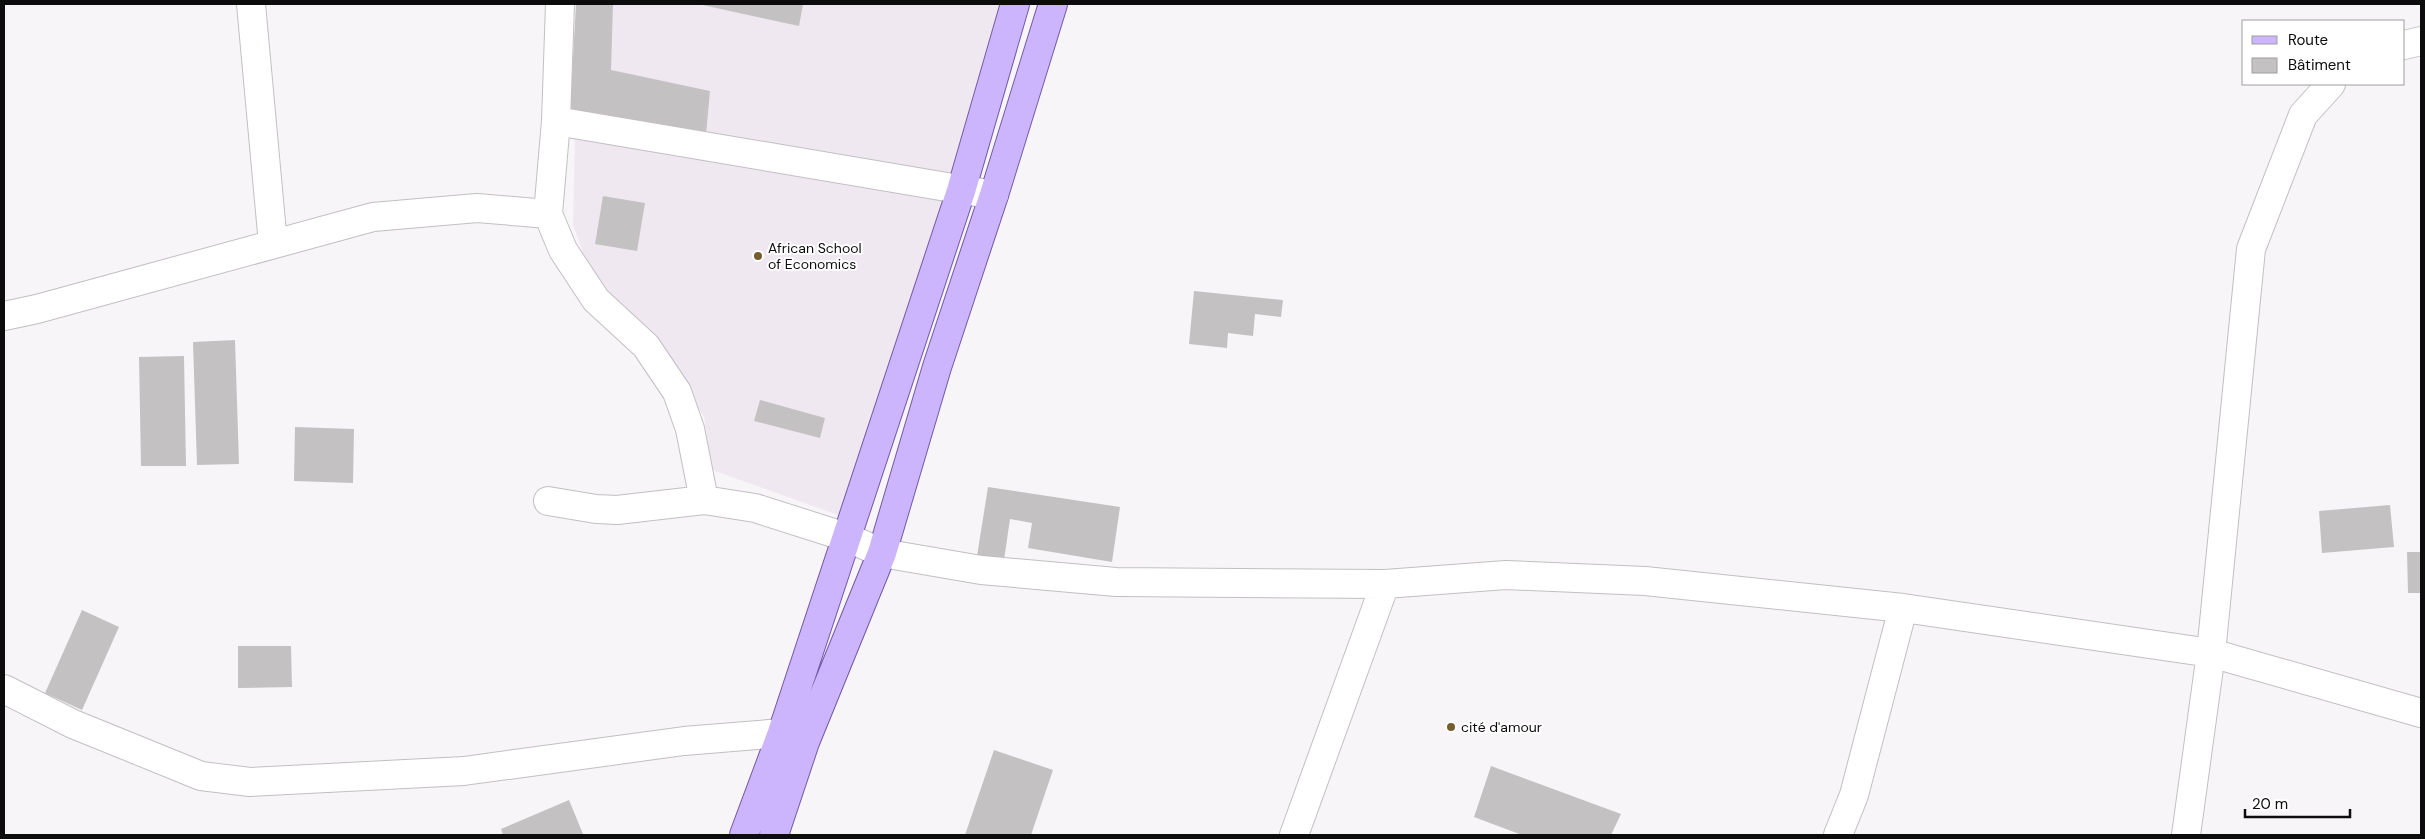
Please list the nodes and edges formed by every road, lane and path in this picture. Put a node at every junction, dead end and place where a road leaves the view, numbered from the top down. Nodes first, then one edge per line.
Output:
1 (251, 4) edge
2 (560, 4) edge
3 (1015, 4) edge
4 (1053, 4) edge
5 (2421, 41) edge
6 (2405, 45) edge
7 (2329, 85) edge
8 (556, 121) junction
9 (961, 191) junction
10 (994, 195) junction
11 (548, 214) junction
12 (274, 244) junction
13 (4, 316) edge
14 (704, 500) junction
15 (548, 501) dead end
16 (846, 537) junction
17 (882, 553) junction
18 (1386, 584) junction
19 (1903, 608) junction
20 (2212, 653) junction
21 (4, 689) edge
22 (2421, 713) edge
23 (782, 733) junction
24 (744, 835) edge
25 (774, 835) edge
26 (1294, 835) edge
27 (1838, 835) edge
28 (2186, 835) edge

1 - 12 street
2 - 8 street
3 - 9 main road
4 - 10 main road
5 - 6 street
7 - 20 street
8 - 9 street
8 - 11 street
9 - 10 street
9 - 16 main road
10 - 17 main road
11 - 12 street
11 - 14 street
12 - 13 street
14 - 15 street
14 - 16 street
16 - 17 street
16 - 23 main road
17 - 18 street
17 - 25 main road
18 - 19 street
18 - 26 street
19 - 20 street
19 - 27 street
20 - 22 street
20 - 28 street
21 - 23 street
23 - 24 main road

